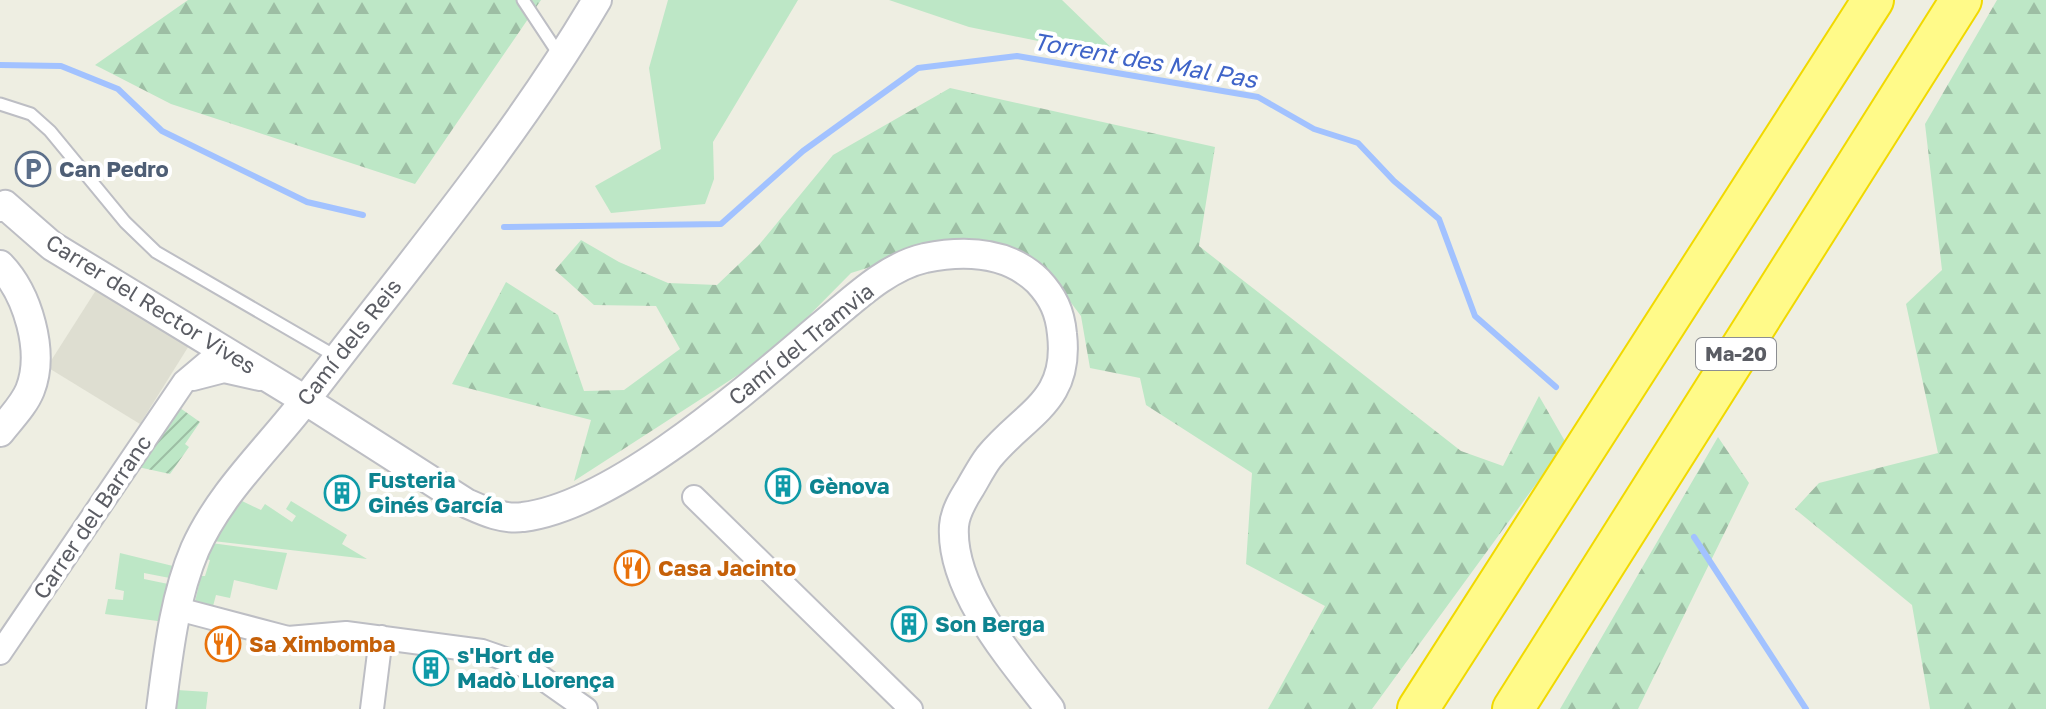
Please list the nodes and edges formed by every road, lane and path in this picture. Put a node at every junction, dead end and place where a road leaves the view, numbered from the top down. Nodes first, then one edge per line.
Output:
1 (523, 0) edge
2 (597, 0) edge
3 (1873, 0) edge
4 (1961, 0) edge
5 (561, 58) junction
6 (0, 104) edge
7 (0, 207) edge
8 (0, 265) edge
9 (222, 350) junction
10 (337, 357) junction
11 (184, 382) junction
12 (279, 385) junction
13 (305, 400) junction
14 (0, 432) edge
15 (694, 497) dead end
16 (178, 609) junction
17 (381, 637) junction
18 (0, 653) edge
19 (161, 709) edge
20 (372, 709) edge
21 (586, 709) edge
22 (911, 709) edge
23 (1050, 709) edge
24 (1418, 709) edge
25 (1513, 709) edge

1 - 5 lane
2 - 5 street, Camí dels Reis
3 - 24 highway
4 - 25 highway, Ma-20
5 - 10 street, Camí dels Reis
6 - 10 lane
7 - 9 street, Carrer del Rector Vives
8 - 14 street
9 - 11 street, Carrer del Barranc
9 - 12 street, Carrer del Rector Vives
10 - 13 street, Camí dels Reis
11 - 12 street
11 - 18 street, Carrer del Barranc
12 - 13 street, Carrer del Rector Vives
13 - 16 street, Camí dels Reis
13 - 23 street, Camí del Tramvia
15 - 22 street
16 - 17 street
16 - 19 street, Camí dels Reis
17 - 20 street
17 - 21 street

